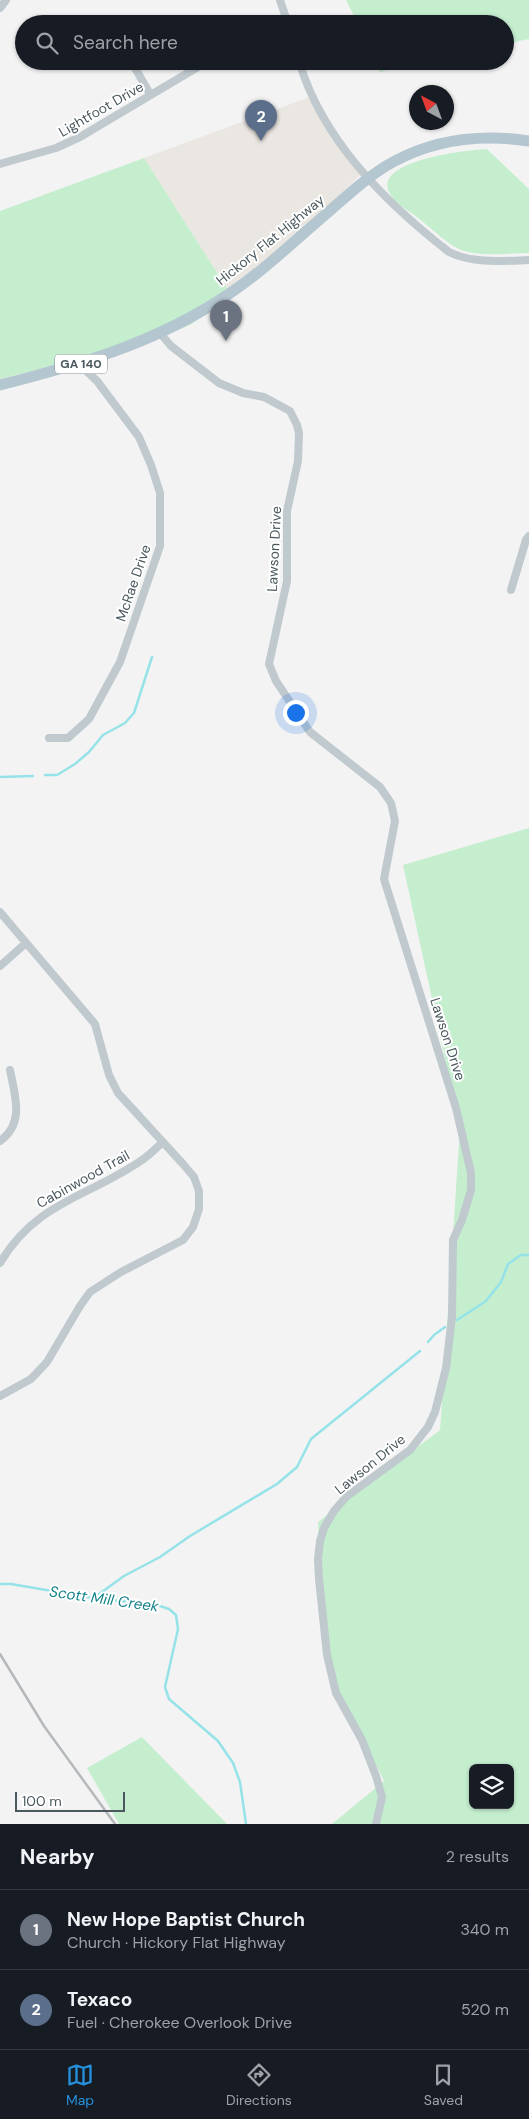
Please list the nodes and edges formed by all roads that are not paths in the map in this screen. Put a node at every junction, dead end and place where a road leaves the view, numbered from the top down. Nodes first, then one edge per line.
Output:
1 (6, 0) edge
2 (280, 0) edge
3 (0, 8) edge
4 (285, 15) edge
5 (135, 70) edge
6 (192, 70) edge
7 (302, 70) edge
8 (150, 94) junction
9 (529, 140) edge
10 (0, 164) edge
11 (368, 179) junction
12 (529, 260) edge
13 (160, 334) junction
14 (79, 364) junction
15 (0, 385) edge
16 (529, 536) edge
17 (512, 590) dead end
18 (49, 738) dead end
19 (0, 912) edge
20 (26, 943) junction
21 (0, 966) edge
22 (10, 1070) dead end
23 (0, 1141) edge
24 (163, 1142) junction
25 (0, 1263) edge
26 (0, 1396) edge
27 (376, 1824) edge

1 - 3 street
2 - 4 street
5 - 8 street
6 - 8 street, Lightfoot Drive
7 - 11 street
8 - 10 street, Lightfoot Drive
9 - 11 main road, Hickory Flat Highway / GA 140
11 - 12 street
11 - 13 main road, Hickory Flat Highway / GA 140
13 - 14 main road, Hickory Flat Highway / GA 140
13 - 27 street, Lawson Drive
14 - 15 main road, Hickory Flat Highway / GA 140
14 - 18 street, McRae Drive
16 - 17 street
19 - 20 street
20 - 21 street
20 - 24 street
22 - 23 street
24 - 25 street, Cabinwood Trail
24 - 26 street

